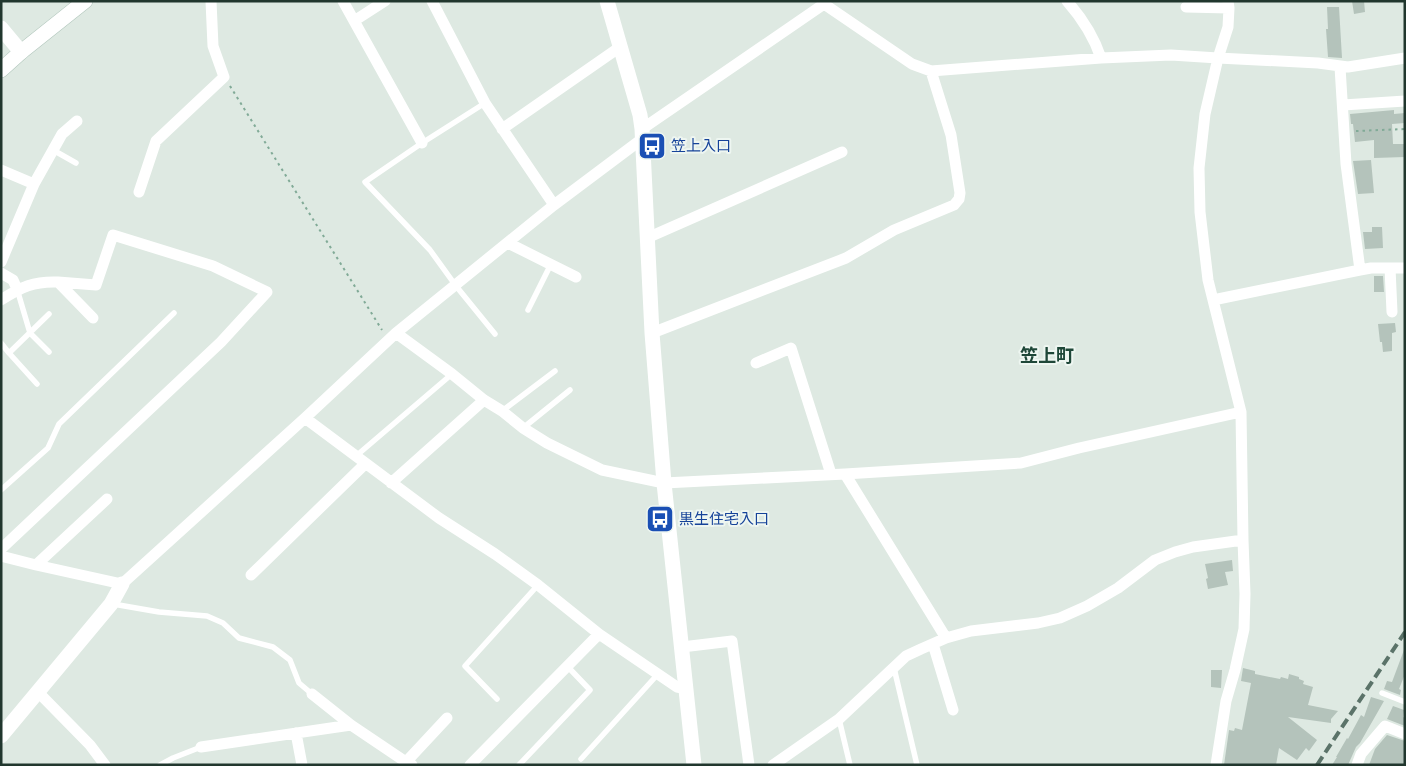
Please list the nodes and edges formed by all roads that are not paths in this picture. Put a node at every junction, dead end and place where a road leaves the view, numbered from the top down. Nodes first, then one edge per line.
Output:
1 (85, 1) edge
2 (211, 1) edge
3 (343, 1) edge
4 (385, 1) edge
5 (432, 1) edge
6 (607, 1) edge
7 (1067, 1) edge
8 (824, 2) edge
9 (1229, 5) edge
10 (1186, 7) dead end
11 (354, 21) junction
12 (1, 28) edge
13 (620, 47) junction
14 (21, 52) junction
15 (1101, 58) junction
16 (1218, 58) junction
17 (1405, 58) edge
18 (1340, 67) junction
19 (1, 70) edge
20 (931, 71) junction
21 (1405, 102) edge
22 (485, 103) junction
23 (1343, 105) junction
24 (78, 121) dead end
25 (502, 129) junction
26 (642, 134) junction
27 (422, 142) junction
28 (53, 150) junction
29 (842, 152) dead end
30 (76, 163) dead end
31 (1, 170) edge
32 (34, 184) junction
33 (139, 192) dead end
34 (554, 205) junction
35 (647, 238) junction
36 (508, 243) junction
37 (1, 262) edge
38 (550, 264) junction
39 (1390, 268) junction
40 (1405, 268) edge
41 (1360, 270) junction
42 (1, 273) edge
43 (576, 276) dead end
44 (58, 282) junction
45 (456, 286) junction
46 (17, 289) junction
47 (1, 300) edge
48 (1212, 300) junction
49 (528, 310) dead end
50 (1392, 312) dead end
51 (174, 313) dead end
52 (49, 314) dead end
53 (93, 318) dead end
54 (30, 333) junction
55 (652, 333) junction
56 (495, 334) dead end
57 (392, 337) junction
58 (1, 343) edge
59 (49, 352) dead end
60 (9, 353) junction
61 (756, 363) dead end
62 (556, 370) dead end
63 (452, 374) junction
64 (36, 384) dead end
65 (570, 390) dead end
66 (484, 400) junction
67 (502, 411) junction
68 (1241, 412) junction
69 (305, 418) junction
70 (524, 428) junction
71 (356, 456) junction
72 (365, 464) junction
73 (831, 474) junction
74 (845, 474) junction
75 (391, 483) junction
76 (664, 483) junction
77 (1, 490) edge
78 (107, 499) dead end
79 (1243, 540) junction
80 (1, 549) edge
81 (1, 556) edge
82 (36, 565) junction
83 (251, 575) dead end
84 (122, 584) junction
85 (538, 585) junction
86 (111, 604) junction
87 (599, 634) junction
88 (946, 638) junction
89 (933, 644) junction
90 (682, 647) junction
91 (568, 667) junction
92 (894, 668) junction
93 (658, 674) junction
94 (687, 689) junction
95 (38, 692) junction
96 (1382, 693) dead end
97 (312, 694) joint
98 (497, 699) dead end
99 (1405, 702) edge
100 (953, 710) dead end
101 (447, 718) dead end
102 (839, 719) junction
103 (351, 725) junction
104 (296, 733) junction
105 (1405, 734) edge
106 (1, 736) edge
107 (200, 748) joint
108 (581, 759) dead end
109 (788, 760) edge
110 (409, 763) edge
111 (105, 765) edge
112 (160, 765) edge
113 (302, 765) edge
114 (470, 765) edge
115 (519, 765) edge
116 (694, 765) edge
117 (749, 765) edge
118 (773, 765) edge
119 (850, 765) edge
120 (917, 765) edge
121 (1216, 765) edge
122 (1358, 765) edge

1 - 14 street
2 - 33 street
3 - 11 street
4 - 11 street
5 - 22 street
6 - 13 street
7 - 15 street
8 - 20 street
8 - 26 street
9 - 10 street
9 - 16 street
11 - 27 street
12 - 14 street
13 - 25 street
13 - 26 street
14 - 19 street
15 - 16 street
15 - 20 street
16 - 18 street
16 - 48 street
17 - 18 street
18 - 23 street
20 - 55 street
21 - 23 street
22 - 25 street
22 - 27 lane
23 - 41 street
24 - 28 street
25 - 34 street
26 - 34 street
26 - 35 street
27 - 45 lane
28 - 30 lane
28 - 32 street
29 - 35 street
31 - 32 street
32 - 37 street
34 - 36 street
35 - 55 street
36 - 38 street
36 - 45 street
38 - 43 street
38 - 49 lane
39 - 40 street
39 - 41 street
39 - 50 street
41 - 48 street
42 - 46 street
44 - 46 street
44 - 53 street
44 - 80 street
45 - 56 lane
45 - 57 street
46 - 47 street
46 - 54 lane
48 - 68 street
51 - 77 lane
52 - 54 lane
54 - 59 lane
54 - 60 lane
55 - 76 street
57 - 63 street
57 - 69 street
58 - 60 lane
60 - 64 lane
61 - 73 street
62 - 67 lane
63 - 66 street
63 - 71 lane
65 - 70 lane
66 - 67 street
66 - 75 street
67 - 70 street
68 - 74 street
68 - 79 street
69 - 71 street
69 - 84 street
70 - 76 street
71 - 72 street
72 - 75 street
72 - 83 street
73 - 74 street
73 - 76 street
74 - 88 street
75 - 85 street
76 - 90 street
78 - 82 street
79 - 88 street
79 - 121 street
81 - 82 street
82 - 84 street
84 - 86 street
85 - 87 street
85 - 98 lane
86 - 95 street
86 - 97 lane
87 - 91 street
87 - 93 street
88 - 89 street
89 - 92 street
89 - 100 street
90 - 94 street
90 - 117 street
91 - 114 street
91 - 115 lane
92 - 102 street
92 - 120 lane
93 - 94 street
93 - 108 lane
94 - 116 street
95 - 106 street
95 - 111 street
96 - 99 lane
97 - 103 street
101 - 110 street
102 - 109 street
102 - 119 lane
103 - 104 street
103 - 110 street
104 - 107 street
104 - 113 street
105 - 122 street
107 - 112 lane
109 - 118 street

